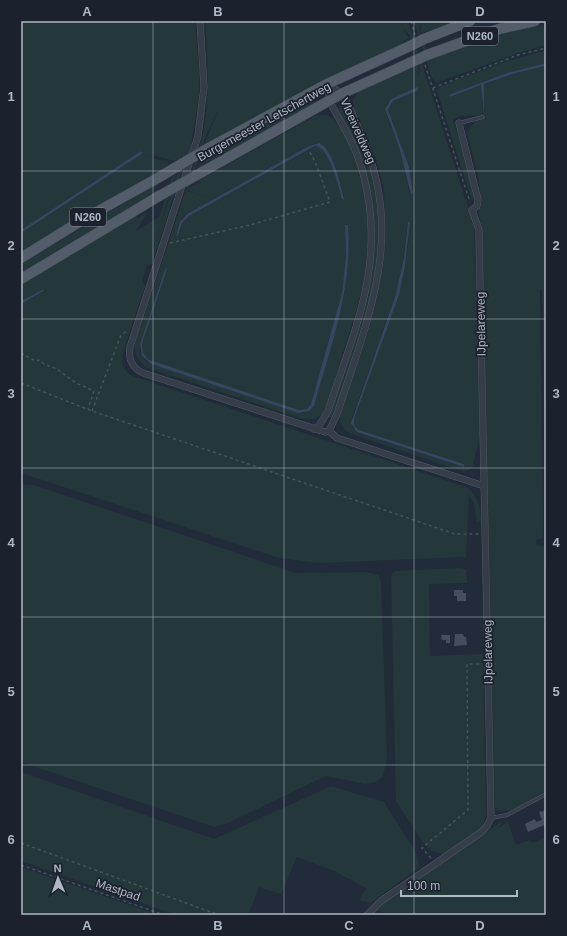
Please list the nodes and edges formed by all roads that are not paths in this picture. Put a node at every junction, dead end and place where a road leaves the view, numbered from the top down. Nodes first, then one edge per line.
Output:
1 (200, 21) edge
2 (470, 21) edge
3 (535, 21) edge
4 (327, 84) junction
5 (341, 94) junction
6 (329, 101) junction
7 (483, 117) dead end
8 (459, 123) joint
9 (21, 258) edge
10 (21, 279) edge
11 (314, 428) junction
12 (329, 431) junction
13 (484, 486) junction
14 (546, 794) edge
15 (491, 818) junction
16 (367, 915) edge

1 - 11 street
2 - 4 main road, Burgemeester Letschertweg / N260, bridge
3 - 5 main road, Burgemeester Letschertweg / N260, bridge
4 - 5 street, Vloeiveldweg
4 - 6 street, Vloeiveldweg
4 - 9 main road, Burgemeester Letschertweg / N260, bridge
5 - 6 main road, Burgemeester Letschertweg / N260
5 - 12 street, Vloeiveldweg
6 - 10 main road, Burgemeester Letschertweg / N260, bridge
6 - 11 street, Vloeiveldweg
7 - 8 lane
8 - 13 street, IJpelareweg
11 - 12 street
12 - 13 street
13 - 15 street, IJpelareweg
14 - 15 lane
15 - 16 street

